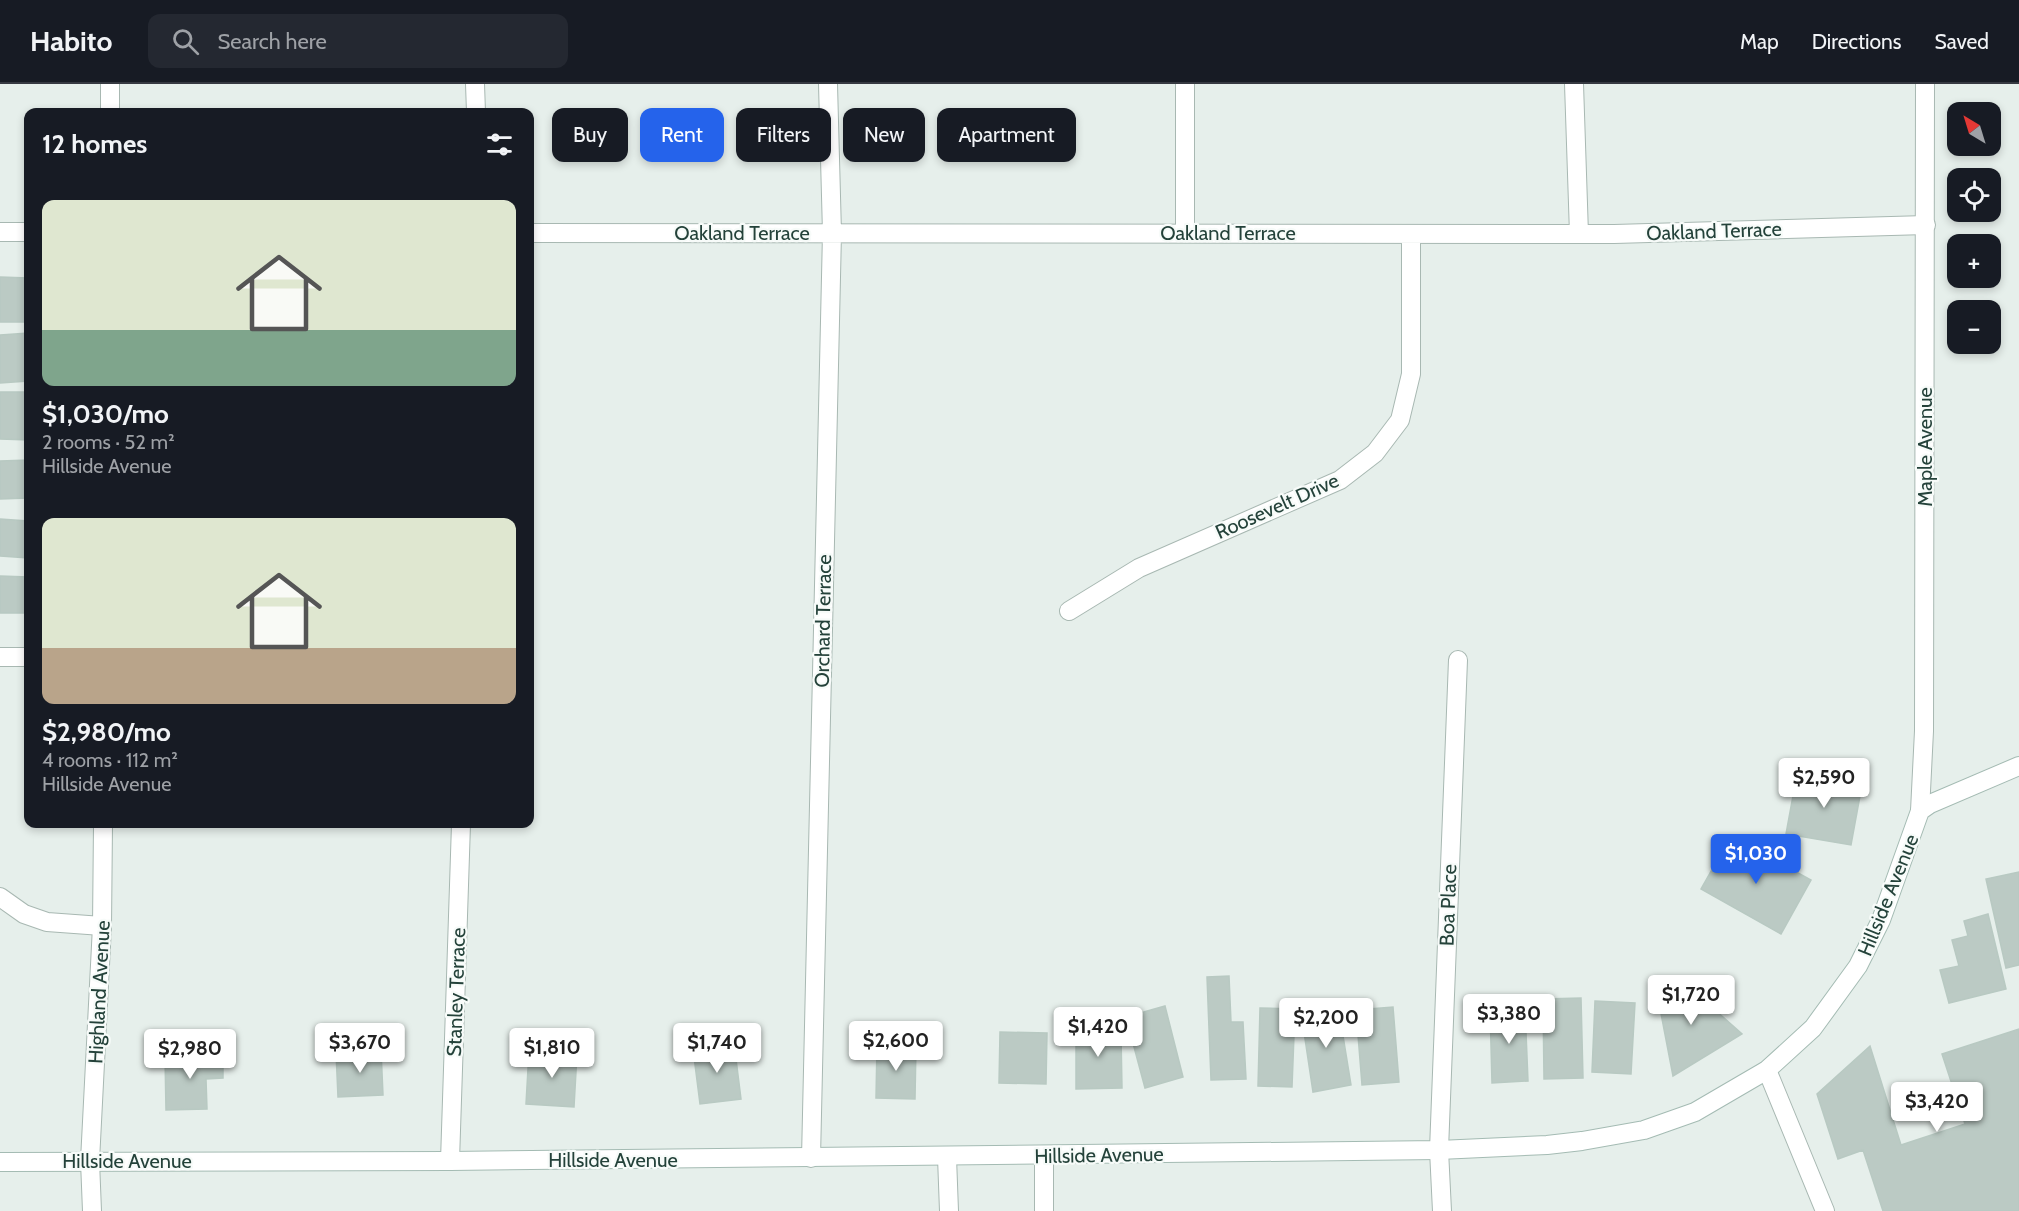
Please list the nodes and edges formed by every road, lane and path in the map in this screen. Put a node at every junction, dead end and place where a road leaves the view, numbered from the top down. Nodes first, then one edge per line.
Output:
1 (110, 84) edge
2 (476, 84) edge
3 (828, 84) edge
4 (1185, 84) edge
5 (1574, 84) edge
6 (1925, 84) edge
7 (110, 108) edge
8 (476, 108) edge
9 (1926, 225) junction
10 (0, 232) edge
11 (24, 232) edge
12 (534, 233) edge
13 (832, 233) junction
14 (1185, 233) junction
15 (1412, 234) junction
16 (1579, 234) junction
17 (1069, 611) dead end
18 (0, 657) edge
19 (24, 657) edge
20 (1458, 660) dead end
21 (2019, 766) edge
22 (1920, 811) junction
23 (104, 828) edge
24 (460, 828) edge
25 (0, 897) edge
26 (102, 926) junction
27 (1767, 1070) junction
28 (1439, 1150) junction
29 (1044, 1156) junction
30 (947, 1157) junction
31 (811, 1158) junction
32 (90, 1161) junction
33 (450, 1161) junction
34 (0, 1162) edge
35 (92, 1211) edge
36 (949, 1211) edge
37 (1044, 1211) edge
38 (1442, 1211) edge
39 (1825, 1211) edge

1 - 7 street
2 - 8 street
3 - 13 street, Orchard Terrace
4 - 14 street
5 - 16 street
6 - 9 street, Maple Avenue
9 - 16 street, Oakland Terrace
9 - 22 street, Maple Avenue
10 - 11 street
12 - 13 street, Oakland Terrace
13 - 14 street, Oakland Terrace
13 - 31 street, Orchard Terrace
14 - 15 street, Oakland Terrace
15 - 16 street, Oakland Terrace
15 - 17 street, Roosevelt Drive
18 - 19 street
20 - 28 street, Boa Place
21 - 22 street, Hillside Avenue
22 - 27 street, Hillside Avenue
23 - 26 street, Highland Avenue
24 - 33 street, Stanley Terrace
25 - 26 street
26 - 32 street, Highland Avenue
27 - 28 street, Hillside Avenue
27 - 39 street
28 - 29 street, Hillside Avenue
28 - 38 street, Boa Place
29 - 30 street, Hillside Avenue
29 - 37 street
30 - 31 street, Hillside Avenue
30 - 36 street
31 - 33 street, Hillside Avenue
32 - 33 street, Hillside Avenue
32 - 34 street, Hillside Avenue
32 - 35 street, Highland Avenue

